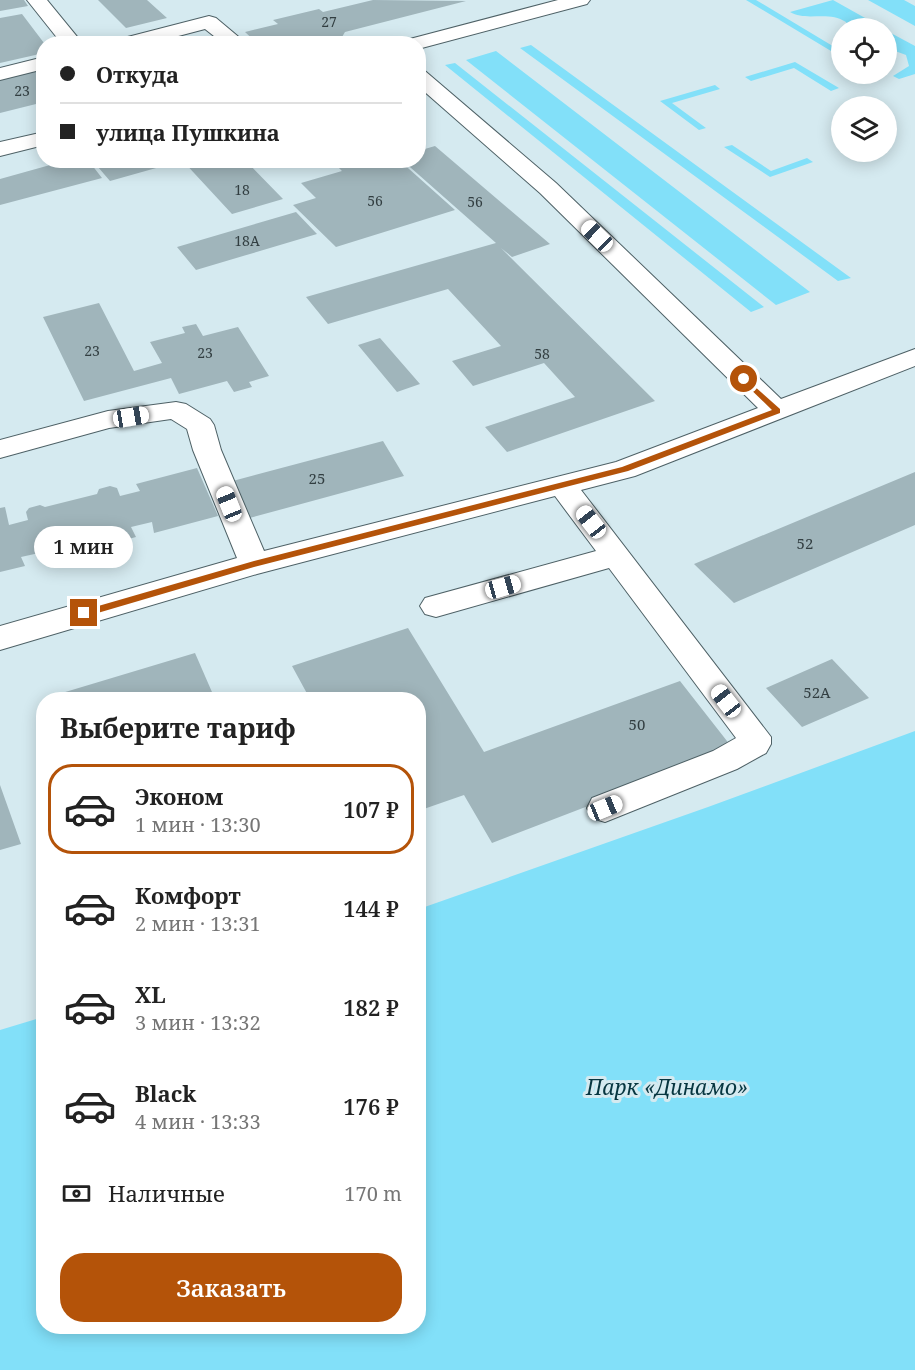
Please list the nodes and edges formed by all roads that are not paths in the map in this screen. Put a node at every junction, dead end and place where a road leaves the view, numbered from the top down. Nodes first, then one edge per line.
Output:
1 (37, 0) edge
2 (580, 0) edge
3 (553, 3) edge
4 (66, 36) edge
5 (154, 36) edge
6 (227, 36) edge
7 (426, 40) edge
8 (36, 65) edge
9 (0, 74) edge
10 (426, 82) edge
11 (36, 140) edge
12 (0, 149) edge
13 (915, 357) edge
14 (777, 411) junction
15 (0, 449) edge
16 (562, 486) junction
17 (614, 556) junction
18 (254, 564) junction
19 (436, 606) dead end
20 (0, 638) edge
21 (605, 808) dead end

1 - 4 street
2 - 3 street
3 - 7 street
5 - 6 street
8 - 9 street
10 - 14 street
11 - 12 street
13 - 14 street
14 - 16 street
15 - 18 street
16 - 17 street
16 - 18 street
17 - 19 street
17 - 21 street
18 - 20 street

